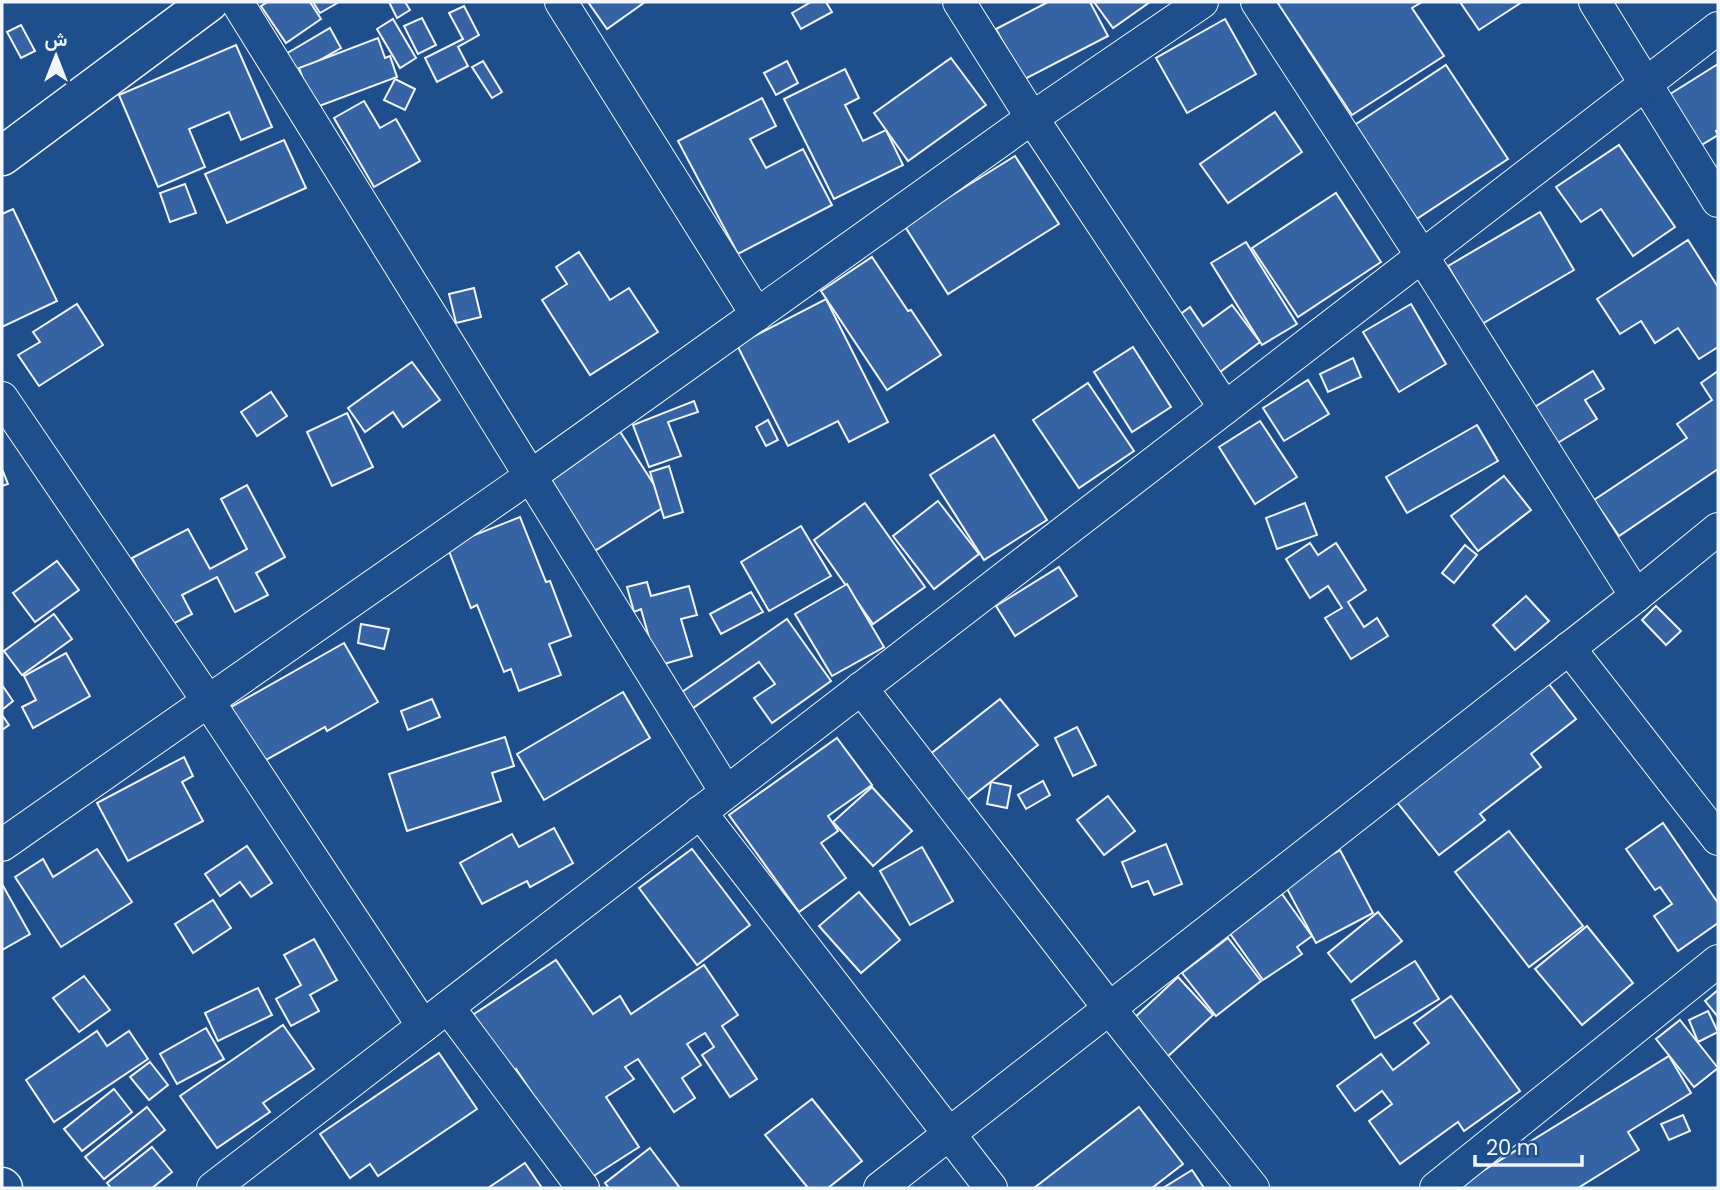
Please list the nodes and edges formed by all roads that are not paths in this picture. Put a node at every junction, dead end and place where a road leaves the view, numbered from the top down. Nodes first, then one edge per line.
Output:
1 (209, 2) edge
2 (237, 2) edge
3 (561, 2) edge
4 (958, 2) edge
5 (1202, 2) edge
6 (1257, 2) edge
7 (1595, 2) edge
8 (1718, 28) edge
9 (1646, 84) junction
10 (1032, 118) junction
11 (2, 156) edge
12 (1718, 201) edge
13 (1422, 256) junction
14 (757, 315) junction
15 (2, 398) edge
16 (1225, 408) junction
17 (532, 475) junction
18 (1718, 529) edge
19 (1636, 596) junction
20 (1569, 648) junction
21 (861, 688) junction
22 (208, 701) junction
23 (726, 792) junction
24 (700, 812) junction
25 (1718, 839) edge
26 (2, 845) edge
27 (1718, 961) edge
28 (448, 1007) junction
29 (1109, 1008) junction
30 (423, 1026) junction
31 (948, 1134) junction
32 (212, 1188) edge
33 (583, 1188) edge
34 (880, 1188) edge
35 (991, 1188) edge
36 (1253, 1188) edge
37 (1436, 1188) edge

1 - 11 street
2 - 17 street
3 - 14 street
4 - 10 street
5 - 10 street
6 - 13 street
7 - 9 street
8 - 9 street
9 - 12 street
9 - 13 street
10 - 14 street
10 - 16 street
13 - 16 street
13 - 19 street
14 - 17 street
15 - 22 street
16 - 21 street
17 - 22 street
17 - 23 street
18 - 19 street
19 - 20 street
20 - 25 street
20 - 29 street
21 - 23 street
21 - 29 street
22 - 26 street
22 - 30 street
23 - 24 street
24 - 28 street
24 - 31 street
27 - 37 street
28 - 30 street
28 - 33 street
29 - 31 street
29 - 36 street
30 - 32 street
31 - 34 street
31 - 35 street

